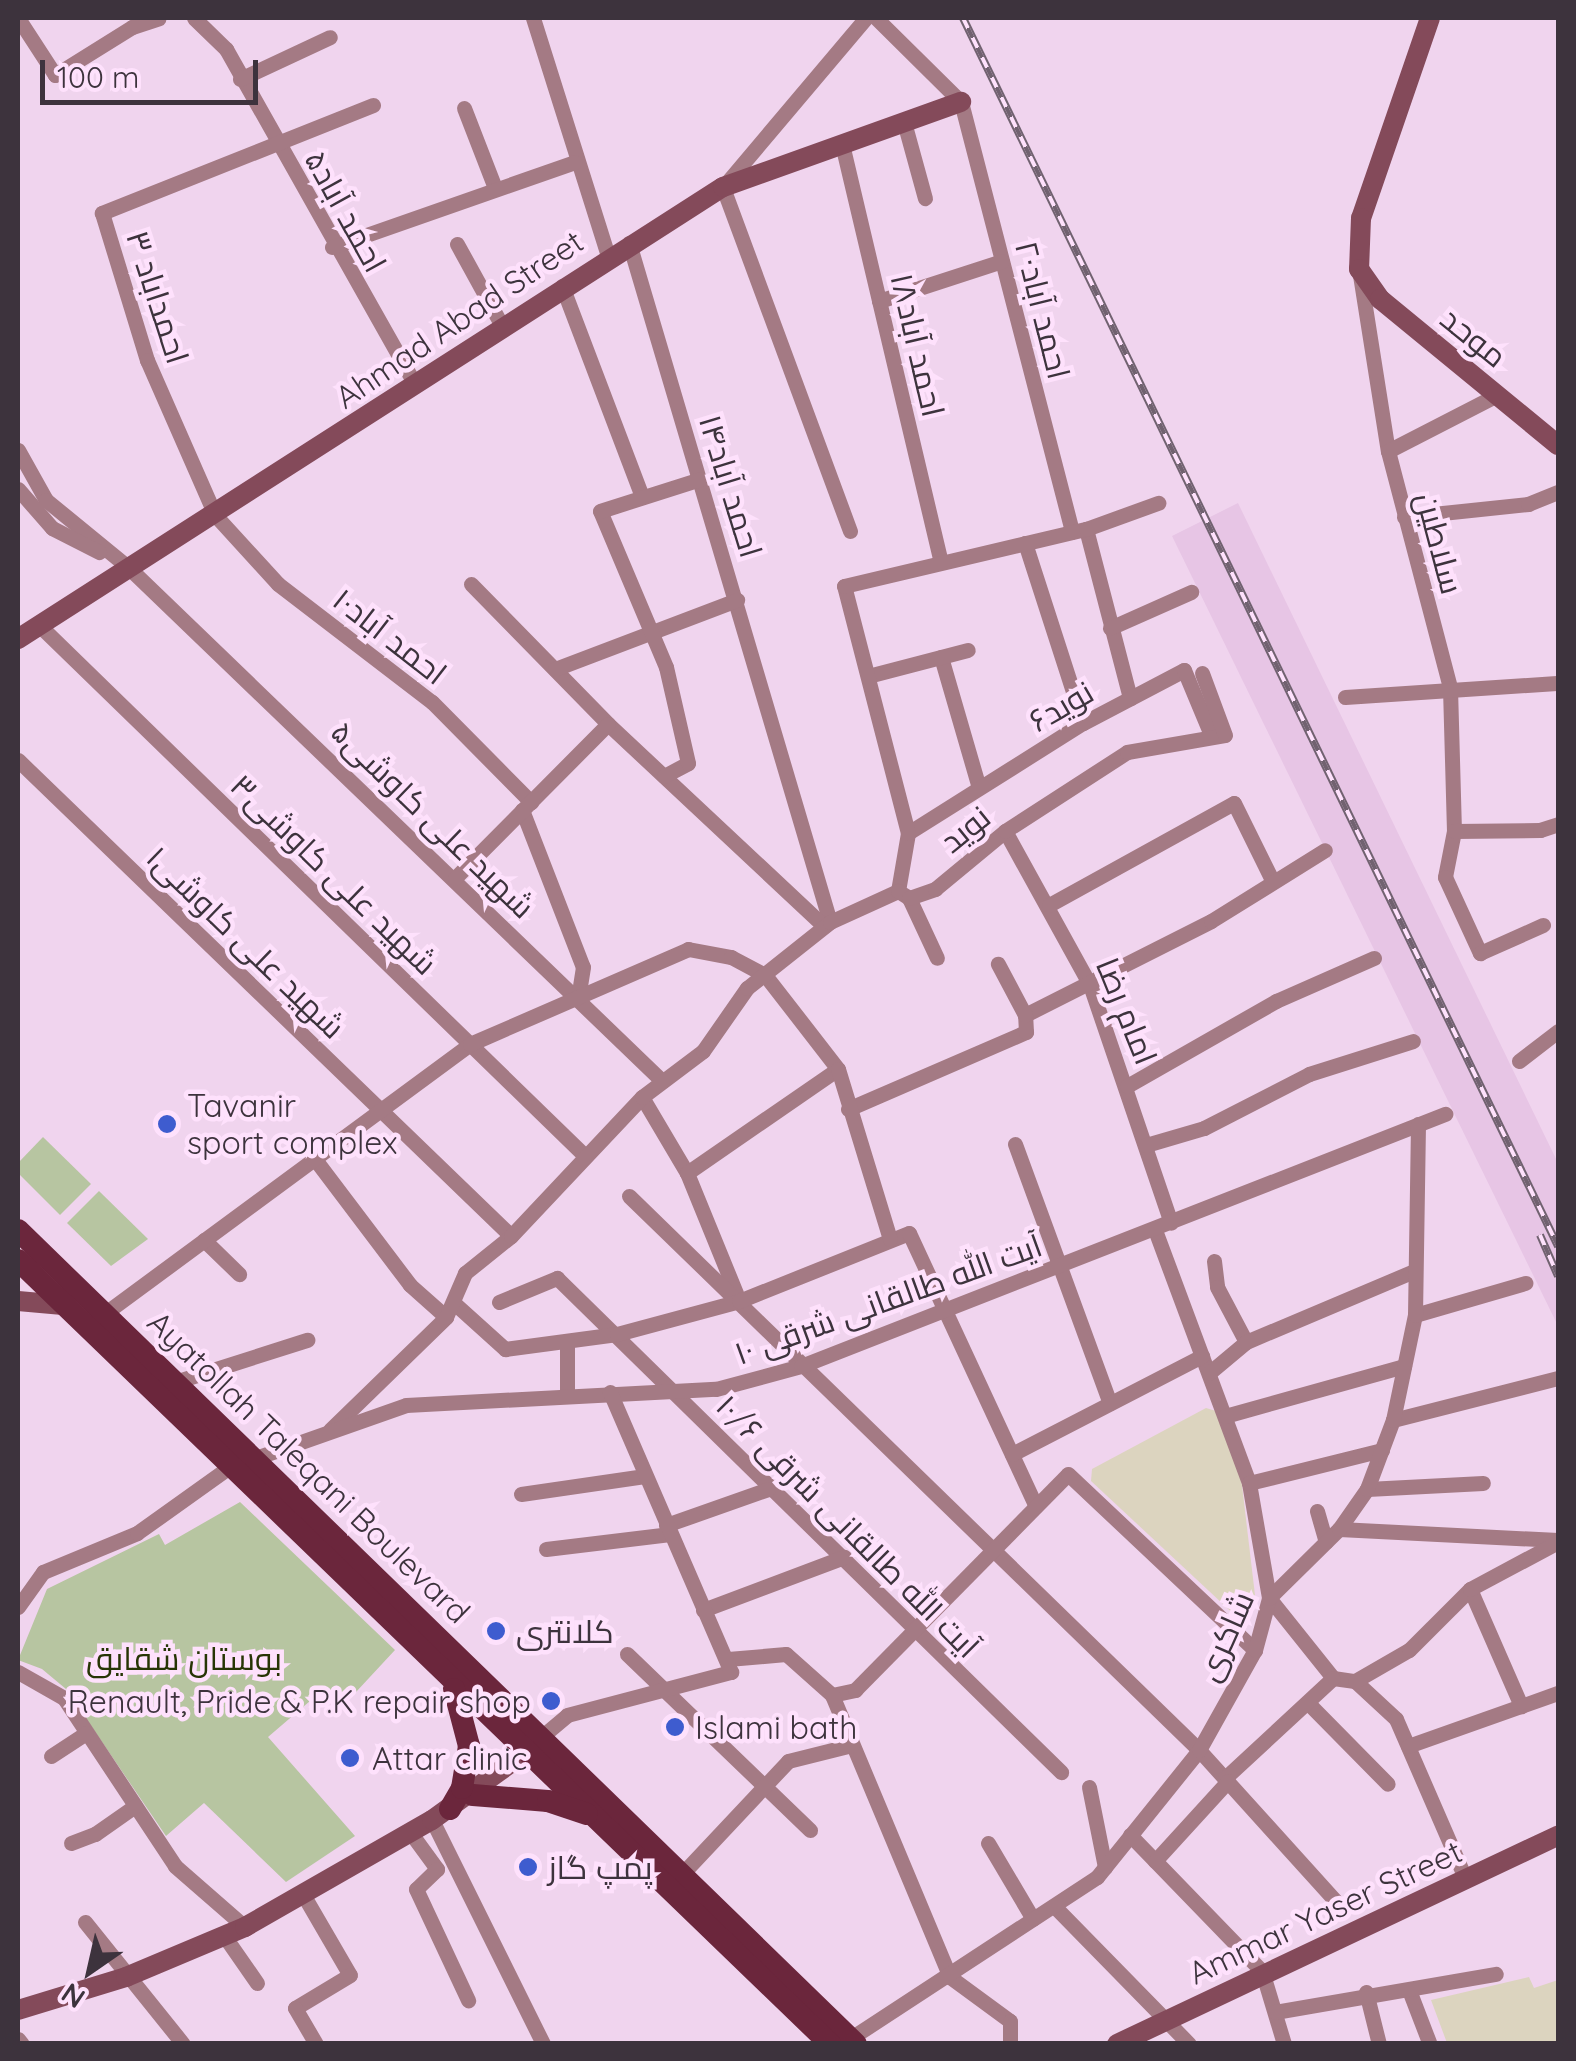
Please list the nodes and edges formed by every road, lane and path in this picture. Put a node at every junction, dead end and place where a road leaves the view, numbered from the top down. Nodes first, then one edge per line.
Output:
1 (18, 18) edge
2 (159, 18) edge
3 (194, 18) edge
4 (533, 18) edge
5 (866, 18) edge
6 (876, 18) edge
7 (1430, 18) edge
8 (330, 37) dead end
9 (240, 78) junction
10 (961, 102) junction
11 (373, 105) dead end
12 (464, 108) dead end
13 (904, 122) junction
14 (842, 144) junction
15 (278, 146) junction
16 (575, 162) junction
17 (723, 187) junction
18 (495, 188) junction
19 (924, 198) dead end
20 (629, 243) junction
21 (457, 244) dead end
22 (332, 247) junction
23 (608, 256) junction
24 (1002, 261) junction
25 (1359, 269) junction
26 (562, 286) junction
27 (879, 301) junction
28 (502, 326) junction
29 (414, 385) junction
30 (1496, 395) junction
31 (1558, 445) edge
32 (18, 450) edge
33 (1388, 450) junction
34 (700, 479) junction
35 (18, 490) edge
36 (1558, 492) edge
37 (641, 494) junction
38 (1158, 503) dead end
39 (215, 515) junction
40 (1404, 516) junction
41 (850, 530) dead end
42 (1079, 530) junction
43 (1025, 543) junction
44 (940, 559) junction
45 (129, 568) junction
46 (471, 584) dead end
47 (1191, 592) dead end
48 (737, 600) junction
49 (39, 625) junction
50 (1110, 628) junction
51 (650, 632) junction
52 (18, 639) edge
53 (968, 650) dead end
54 (941, 656) junction
55 (554, 669) junction
56 (1202, 672) dead end
57 (868, 676) junction
58 (1558, 685) edge
59 (1450, 688) junction
60 (1344, 696) dead end
61 (1130, 698) junction
62 (1083, 723) junction
63 (608, 724) junction
64 (1210, 736) junction
65 (18, 760) edge
66 (664, 776) junction
67 (979, 788) junction
68 (527, 806) junction
69 (1558, 824) edge
70 (1005, 831) junction
71 (1454, 831) junction
72 (908, 832) junction
73 (1325, 850) dead end
74 (455, 878) junction
75 (1272, 880) junction
76 (903, 895) junction
77 (1049, 905) junction
78 (827, 924) junction
79 (1543, 925) dead end
80 (937, 958) dead end
81 (1374, 958) dead end
82 (998, 964) dead end
83 (765, 975) junction
84 (1090, 985) junction
85 (578, 997) junction
86 (1025, 1015) junction
87 (1558, 1031) edge
88 (1413, 1041) dead end
89 (470, 1044) junction
90 (1519, 1061) dead end
91 (838, 1070) junction
92 (662, 1082) junction
93 (1127, 1086) junction
94 (642, 1097) junction
95 (848, 1109) junction
96 (380, 1110) junction
97 (1445, 1114) dead end
98 (1418, 1124) junction
99 (1015, 1144) dead end
100 (1146, 1145) junction
101 (583, 1154) junction
102 (314, 1158) junction
103 (688, 1174) junction
104 (629, 1196) dead end
105 (1171, 1223) junction
106 (1155, 1230) junction
107 (511, 1236) junction
108 (204, 1240) junction
109 (890, 1240) junction
110 (21, 1248) edge
111 (1214, 1261) dead end
112 (1058, 1267) junction
113 (1414, 1271) junction
114 (239, 1274) dead end
115 (1524, 1283) dead end
116 (18, 1301) edge
117 (739, 1301) junction
118 (499, 1302) dead end
119 (63, 1305) junction
120 (942, 1307) junction
121 (450, 1310) junction
122 (104, 1314) junction
123 (1415, 1315) junction
124 (617, 1334) junction
125 (308, 1340) dead end
126 (566, 1341) junction
127 (1246, 1342) junction
128 (1202, 1356) junction
129 (800, 1366) junction
130 (1404, 1366) junction
131 (1208, 1374) junction
132 (1558, 1378) edge
133 (174, 1382) junction
134 (610, 1392) junction
135 (675, 1392) junction
136 (567, 1395) junction
137 (1110, 1403) junction
138 (1224, 1416) junction
139 (1393, 1420) junction
140 (327, 1432) junction
141 (1382, 1450) junction
142 (1012, 1454) junction
143 (242, 1462) junction
144 (645, 1476) junction
145 (1250, 1483) junction
146 (1483, 1483) dead end
147 (768, 1489) junction
148 (1368, 1489) junction
149 (520, 1494) dead end
150 (1036, 1506) junction
151 (1317, 1511) dead end
152 (668, 1529) junction
153 (1339, 1529) junction
154 (1558, 1541) edge
155 (1326, 1542) junction
156 (546, 1549) dead end
157 (991, 1552) junction
158 (844, 1557) junction
159 (1470, 1588) junction
160 (1269, 1598) junction
161 (18, 1607) edge
162 (703, 1610) junction
163 (913, 1631) junction
164 (1255, 1650) junction
165 (627, 1654) dead end
166 (728, 1659) junction
167 (18, 1672) edge
168 (450, 1678) junction
169 (1333, 1678) junction
170 (1355, 1681) junction
171 (667, 1692) junction
172 (1558, 1693) edge
173 (832, 1694) junction
174 (1309, 1704) junction
175 (1521, 1706) junction
176 (86, 1733) junction
177 (533, 1745) junction
178 (852, 1745) junction
179 (1408, 1746) junction
180 (1199, 1750) junction
181 (51, 1756) dead end
182 (1061, 1772) dead end
183 (1227, 1779) junction
184 (1388, 1784) dead end
185 (763, 1786) junction
186 (1089, 1787) dead end
187 (473, 1795) junction
188 (134, 1806) junction
189 (441, 1815) junction
190 (594, 1817) junction
191 (810, 1830) dead end
192 (410, 1832) junction
193 (1130, 1835) junction
194 (1558, 1836) edge
195 (71, 1842) dead end
196 (988, 1844) dead end
197 (1155, 1861) junction
198 (1105, 1867) junction
199 (682, 1874) junction
200 (1466, 1880) junction
201 (304, 1896) junction
202 (1054, 1906) junction
203 (1342, 1908) dead end
204 (1034, 1920) junction
205 (85, 1922) dead end
206 (245, 1927) junction
207 (225, 1937) junction
208 (1262, 1972) junction
209 (1496, 1974) dead end
210 (126, 1977) junction
211 (950, 1977) junction
212 (257, 1983) dead end
213 (1410, 1990) junction
214 (1366, 1992) junction
215 (468, 2000) dead end
216 (18, 2010) edge
217 (1275, 2012) junction
218 (1166, 2019) junction
219 (846, 2042) edge
220 (1429, 2042) edge
221 (182, 2044) edge
222 (316, 2044) edge
223 (543, 2044) edge
224 (1010, 2044) edge
225 (1117, 2044) edge
226 (1189, 2044) edge
227 (1284, 2044) edge
228 (1379, 2044) edge

1 - 2 street
3 - 9 street, احمد آباد۵
4 - 16 street
5 - 17 street
6 - 10 street
7 - 25 main road
8 - 9 street
9 - 15 street, احمد آباد۵
10 - 13 main road, Ahmad Abad Street
10 - 24 street, احمد آباد۲۰
11 - 15 street
12 - 18 street
13 - 14 main road, Ahmad Abad Street
13 - 19 street
14 - 17 main road, Ahmad Abad Street
14 - 27 street, احمد آباد۱۸
15 - 22 street, احمد آباد۵
15 - 39 street, احمداباد ۳
16 - 18 street
16 - 23 street
17 - 20 main road, Ahmad Abad Street
17 - 41 street
18 - 22 street
20 - 23 main road, Ahmad Abad Street
20 - 34 street, احمد آباد۱۴
21 - 28 street
22 - 29 street, احمد آباد۵
23 - 26 main road, Ahmad Abad Street
24 - 27 street
24 - 42 street, احمد آباد۲۰
25 - 30 main road, موحد
25 - 33 street, سلاطین
26 - 28 main road, Ahmad Abad Street
26 - 37 street
27 - 44 street, احمد آباد۱۸
28 - 29 main road, Ahmad Abad Street
29 - 39 main road, Ahmad Abad Street
30 - 31 main road, موحد
30 - 33 street
32 - 45 street
33 - 40 street, سلاطین
34 - 37 street
34 - 48 street, احمد آباد۱۴
35 - 45 street
36 - 40 street
37 - 51 street
38 - 42 street
39 - 45 main road, Ahmad Abad Street
39 - 68 street, احمد آباد۱۰
40 - 59 street, سلاطین
42 - 43 street
42 - 50 street, احمد آباد۲۰
43 - 44 street
43 - 62 street
44 - 57 street
45 - 49 main road, Ahmad Abad Street
45 - 74 street, شهید علی کاوشی۵
46 - 55 street
47 - 50 street
48 - 51 street
48 - 78 street, احمد آباد۱۴
49 - 52 main road, Ahmad Abad Street
49 - 89 street, شهید علی کاوشی۳
50 - 61 street, احمد آباد۲۰
51 - 55 street
51 - 66 street
53 - 54 street
54 - 57 street
54 - 67 street
55 - 63 street
56 - 64 street
57 - 72 street
58 - 59 street
59 - 60 street
59 - 71 street, سلاطین
61 - 62 street, نوید۶
61 - 64 street, نوید۶
62 - 67 street, نوید۶
63 - 66 street
63 - 68 street
64 - 70 street, نوید
65 - 96 street, شهید علی کاوشی۱
66 - 78 street
67 - 72 street, نوید۶
68 - 74 street
68 - 85 street
69 - 71 street
70 - 76 street, نوید
70 - 77 street, امام رضا
71 - 79 street, سلاطین
72 - 76 street
73 - 75 street
74 - 85 street, شهید علی کاوشی۵
75 - 77 street
75 - 84 street
76 - 78 street, نوید
76 - 80 street
77 - 84 street, امام رضا
78 - 83 street, نوید
81 - 93 street
82 - 86 street
83 - 85 street
83 - 91 street
83 - 92 street, نوید
84 - 86 street
84 - 93 street, امام رضا
85 - 89 street
85 - 92 street, شهید علی کاوشی۵
86 - 95 street
87 - 90 street
88 - 100 street
89 - 96 street
89 - 101 street, شهید علی کاوشی۳
91 - 95 street
91 - 103 street
92 - 94 street, نوید
93 - 100 street, امام رضا
94 - 101 street, نوید
94 - 103 street
95 - 109 street
96 - 102 street
96 - 107 street, شهید علی کاوشی۱
97 - 98 street, آیت الله طالقانی شرقی ۱۰
98 - 105 street, آیت الله طالقانی شرقی ۱۰
98 - 113 street, شاکری
99 - 112 street
100 - 105 street, امام رضا
101 - 107 street, نوید
102 - 108 street
102 - 121 street
103 - 117 street
104 - 117 street
105 - 106 street, آیت الله طالقانی شرقی ۱۰
106 - 112 street, آیت الله طالقانی شرقی ۱۰
106 - 128 street
107 - 121 street, نوید
108 - 114 street
108 - 122 street
109 - 117 street
109 - 120 street
110 - 119 main road, Ayatollah Taleqani Boulevard
110 - 122 main road, Ayatollah Taleqani Boulevard
111 - 127 street
112 - 120 street, آیت الله طالقانی شرقی ۱۰
112 - 137 street
113 - 123 street, شاکری
113 - 127 street
115 - 123 street
116 - 119 main road
117 - 124 street
117 - 129 street
118 - 124 street, آیت الله طالقانی شرقی ۱۰/۶
119 - 143 main road, Ayatollah Taleqani Boulevard
120 - 129 street, آیت الله طالقانی شرقی ۱۰
120 - 142 street
121 - 126 street
121 - 140 street, نوید
122 - 133 main road, Ayatollah Taleqani Boulevard
123 - 130 street, شاکری
124 - 126 street
124 - 135 street, آیت الله طالقانی شرقی ۱۰/۶
125 - 133 street
126 - 136 street
127 - 131 street
128 - 131 street
128 - 137 street
129 - 135 street, آیت الله طالقانی شرقی ۱۰
129 - 157 street
130 - 138 street
130 - 139 street, شاکری
131 - 138 street
132 - 139 street
133 - 143 main road, Ayatollah Taleqani Boulevard
134 - 135 street, آیت الله طالقانی شرقی ۱۰
134 - 136 street, آیت الله طالقانی شرقی ۱۰
134 - 144 street
135 - 147 street, آیت الله طالقانی شرقی ۱۰/۶
136 - 140 street, آیت الله طالقانی شرقی ۱۰
137 - 142 street
138 - 145 street
139 - 141 street, شاکری
140 - 143 street, آیت الله طالقانی شرقی ۱۰
141 - 145 street
141 - 148 street, شاکری
142 - 150 street
143 - 161 street, آیت الله طالقانی شرقی ۱۰
143 - 168 main road, Ayatollah Taleqani Boulevard
143 - 177 main road, Ayatollah Taleqani Boulevard
144 - 149 street
144 - 152 street
145 - 160 street
146 - 148 street
147 - 152 street
147 - 158 street, آیت الله طالقانی شرقی ۱۰/۶
148 - 153 street, شاکری
150 - 157 street
150 - 164 street
151 - 155 street
152 - 156 street
152 - 162 street
153 - 154 street
153 - 155 street, شاکری
154 - 159 street
155 - 160 street, شاکری
157 - 163 street
157 - 180 street
158 - 162 street
158 - 163 street, آیت الله طالقانی شرقی ۱۰/۶
159 - 170 street
159 - 175 street
160 - 164 street, شاکری
160 - 169 street
162 - 166 street
163 - 173 street
163 - 182 street, آیت الله طالقانی شرقی ۱۰/۶
164 - 180 street, شاکری
165 - 171 street
166 - 171 street
166 - 173 street
167 - 176 street
168 - 177 main road, Ayatollah Taleqani Boulevard
168 - 189 main road
169 - 170 street
169 - 174 street
170 - 179 street
171 - 177 street
171 - 185 street
172 - 175 street
173 - 178 street
174 - 183 street
174 - 184 street
175 - 179 street
176 - 181 street
176 - 188 street
177 - 187 main road
177 - 190 main road, Ayatollah Taleqani Boulevard
177 - 199 main road, Ayatollah Taleqani Boulevard
178 - 185 street
178 - 211 street
179 - 200 street
180 - 183 street
180 - 193 street, شاکری
183 - 197 street
183 - 203 street
185 - 191 street
185 - 199 street
186 - 198 street
187 - 189 main road
187 - 190 main road
188 - 195 street
188 - 206 street
189 - 192 main road
189 - 223 street
190 - 219 main road, Ayatollah Taleqani Boulevard
192 - 201 main road
192 - 215 street
193 - 197 street
193 - 198 street, شاکری
194 - 200 main road, Ammar Yaser Street
196 - 204 street
197 - 208 street
198 - 202 street, شاکری
199 - 219 main road, Ayatollah Taleqani Boulevard
200 - 208 main road, Ammar Yaser Street
201 - 206 main road
201 - 222 street
202 - 204 street, شاکری
202 - 218 street
204 - 211 street, شاکری
205 - 210 street
206 - 207 main road
207 - 210 main road
207 - 212 street
208 - 217 street
208 - 218 main road, Ammar Yaser Street
209 - 213 street
210 - 216 main road
210 - 221 street
211 - 219 street, شاکری
211 - 224 street
213 - 214 street
213 - 220 street
214 - 217 street
214 - 228 street
217 - 227 street
218 - 225 main road, Ammar Yaser Street
218 - 226 street

